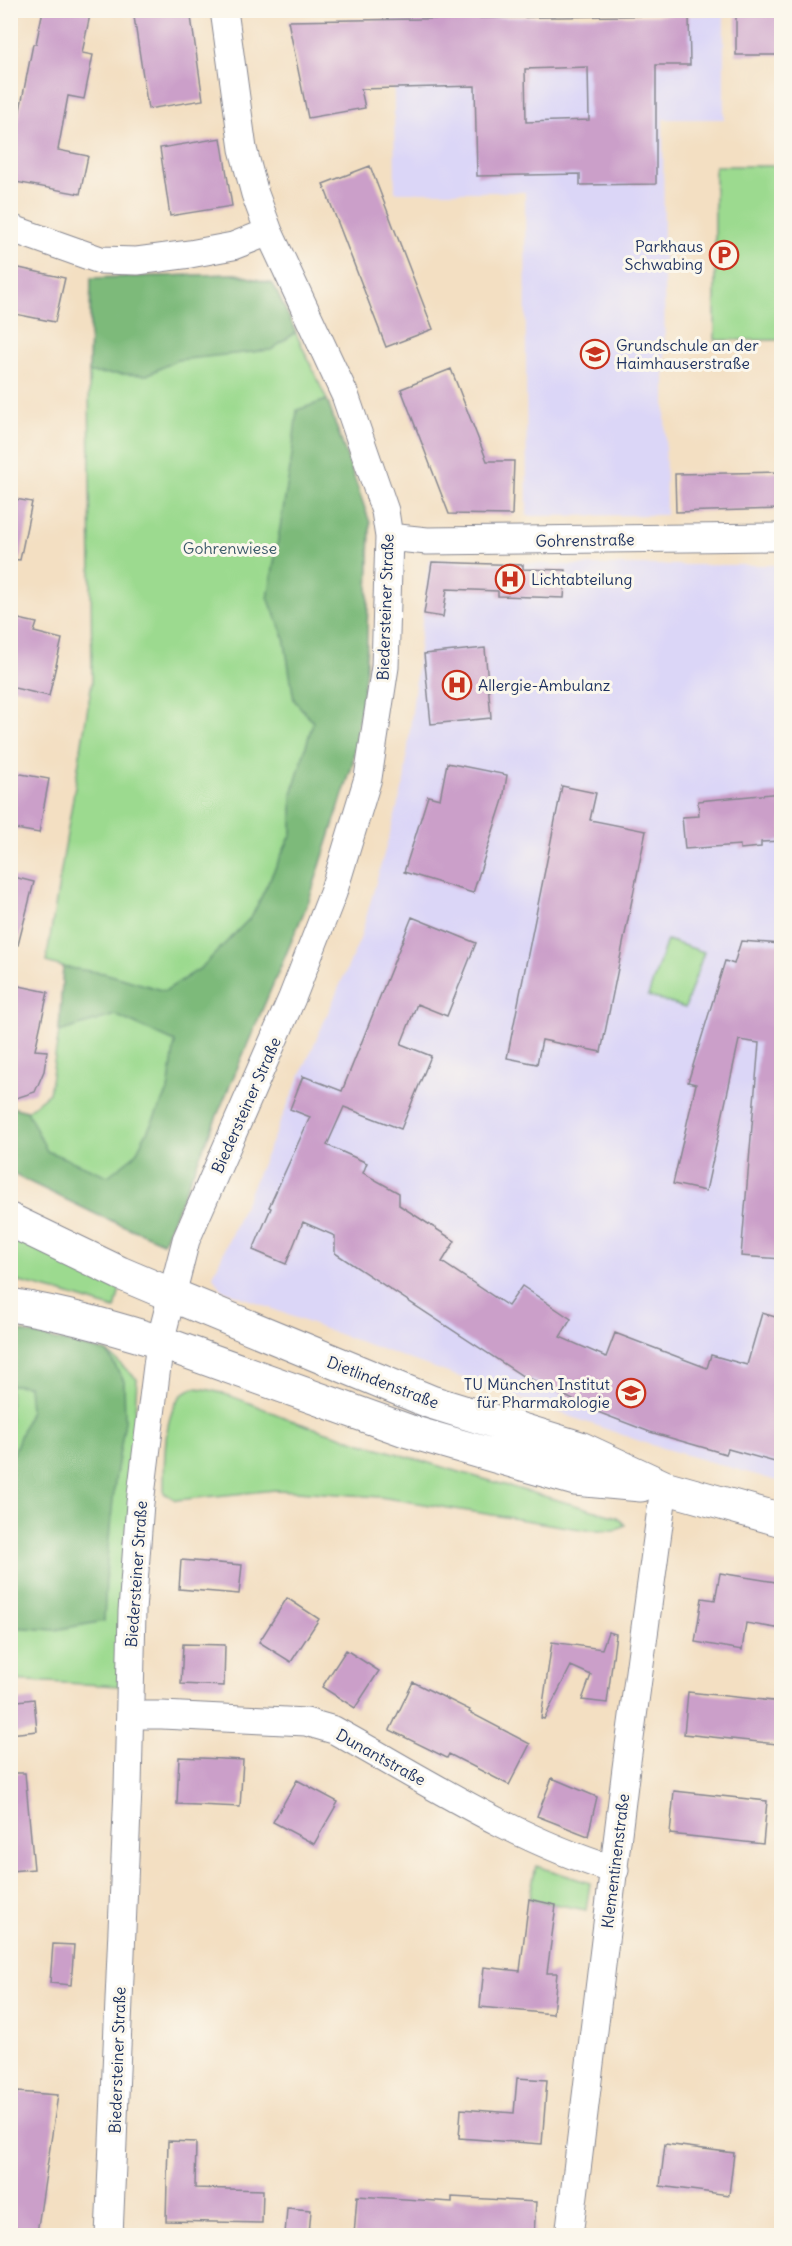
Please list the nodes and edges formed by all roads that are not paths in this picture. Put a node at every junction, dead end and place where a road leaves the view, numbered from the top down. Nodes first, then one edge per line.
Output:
1 (224, 10) edge
2 (10, 228) edge
3 (269, 232) junction
4 (390, 537) junction
5 (782, 537) edge
6 (10, 1220) edge
7 (172, 1295) junction
8 (10, 1305) edge
9 (160, 1342) junction
10 (664, 1487) junction
11 (782, 1520) edge
12 (130, 1715) junction
13 (615, 1870) junction
14 (109, 2235) edge
15 (569, 2235) edge

1 - 3 street, Biedersteiner Straße
2 - 3 street
3 - 4 street, Biedersteiner Straße
4 - 5 street, Gohrenstraße
4 - 7 street, Biedersteiner Straße
6 - 7 main road, Dietlindenstraße
7 - 9 street, Biedersteiner Straße
7 - 10 main road, Dietlindenstraße
8 - 9 main road, Dietlindenstraße
9 - 10 main road, Dietlindenstraße
9 - 12 street, Biedersteiner Straße
10 - 11 main road, Dietlindenstraße
10 - 13 street, Klementinenstraße
12 - 13 street, Dunantstraße
12 - 14 street, Biedersteiner Straße
13 - 15 street, Klementinenstraße

